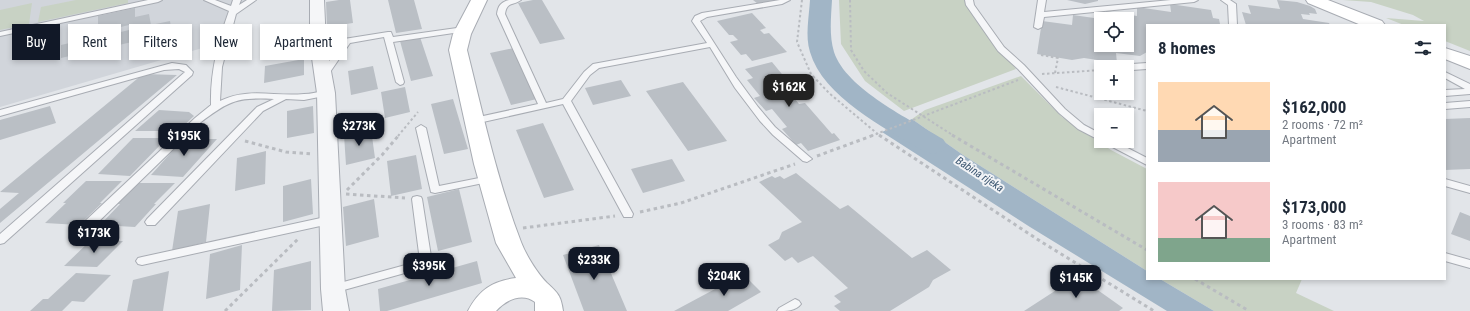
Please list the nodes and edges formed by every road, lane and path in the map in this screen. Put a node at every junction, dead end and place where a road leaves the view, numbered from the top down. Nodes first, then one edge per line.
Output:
1 (158, 0) edge
2 (208, 0) edge
3 (237, 0) edge
4 (252, 0) edge
5 (317, 0) edge
6 (480, 0) edge
7 (517, 0) edge
8 (739, 0) edge
9 (786, 0) edge
10 (802, 0) edge
11 (850, 0) edge
12 (969, 0) edge
13 (1042, 0) edge
14 (1194, 0) edge
15 (1226, 0) edge
16 (1314, 0) edge
17 (747, 8) junction
18 (232, 12) junction
19 (1040, 15) junction
20 (1233, 24) edge
21 (1374, 24) edge
22 (1038, 27) dead end
23 (464, 29) junction
24 (0, 34) edge
25 (389, 40) junction
26 (712, 44) junction
27 (1446, 53) edge
28 (1041, 55) dead end
29 (1470, 63) edge
30 (1146, 66) edge
31 (1134, 67) edge
32 (1094, 70) edge
33 (1055, 73) junction
34 (1446, 76) edge
35 (1032, 78) junction
36 (400, 82) dead end
37 (324, 85) junction
38 (1470, 88) edge
39 (1470, 91) edge
40 (1446, 93) edge
41 (284, 97) junction
42 (566, 101) junction
43 (1470, 104) edge
44 (216, 106) junction
45 (543, 106) junction
46 (1446, 106) edge
47 (1146, 111) edge
48 (418, 112) dead end
49 (0, 114) edge
50 (921, 116) junction
51 (474, 121) junction
52 (421, 128) dead end
53 (878, 134) junction
54 (1094, 134) edge
55 (232, 138) junction
56 (1120, 148) edge
57 (328, 154) junction
58 (807, 160) junction
59 (1146, 161) edge
60 (489, 179) junction
61 (1446, 182) edge
62 (1470, 190) edge
63 (417, 199) joint
64 (628, 214) junction
65 (152, 222) dead end
66 (322, 222) junction
67 (88, 226) dead end
68 (507, 237) junction
69 (0, 240) edge
70 (1146, 249) edge
71 (1446, 257) edge
72 (142, 261) dead end
73 (1470, 264) edge
74 (1197, 280) edge
75 (333, 290) junction
76 (544, 300) edge
77 (795, 304) dead end
78 (483, 305) edge
79 (225, 311) edge
80 (336, 311) edge
81 (783, 311) edge
82 (1154, 311) edge
83 (1249, 311) edge

1 - 24 lane
2 - 18 lane
3 - 18 lane
4 - 18 lane
5 - 37 street
6 - 23 main road
7 - 45 lane
8 - 17 lane
9 - 17 lane
10 - 53 path
11 - 50 path
12 - 35 lane
13 - 19 lane
14 - 19 lane
15 - 20 lane
16 - 21 main road
17 - 26 lane
18 - 44 lane
19 - 22 lane
23 - 25 lane
23 - 51 main road
25 - 36 lane
25 - 37 lane
26 - 42 lane
26 - 58 lane
27 - 29 main road
28 - 33 path
30 - 31 lane
32 - 33 path
33 - 35 path
34 - 38 lane
35 - 47 path
35 - 50 path
35 - 54 lane
37 - 41 lane
37 - 57 street
39 - 40 lane
41 - 44 lane
41 - 55 lane
42 - 45 lane
42 - 64 lane
43 - 46 lane
44 - 67 lane
45 - 51 lane
48 - 63 path
49 - 69 lane
50 - 53 path
50 - 70 path
51 - 60 main road
52 - 60 lane
53 - 58 path
53 - 82 path
55 - 57 path
55 - 65 lane
56 - 59 lane
57 - 66 street
58 - 64 path
60 - 68 main road
61 - 62 lane
63 - 75 lane
64 - 68 path
66 - 72 lane
66 - 75 street
66 - 79 path
68 - 76 main road
68 - 78 main road
71 - 73 lane
74 - 83 path
75 - 80 street
76 - 78 main road
77 - 81 lane

